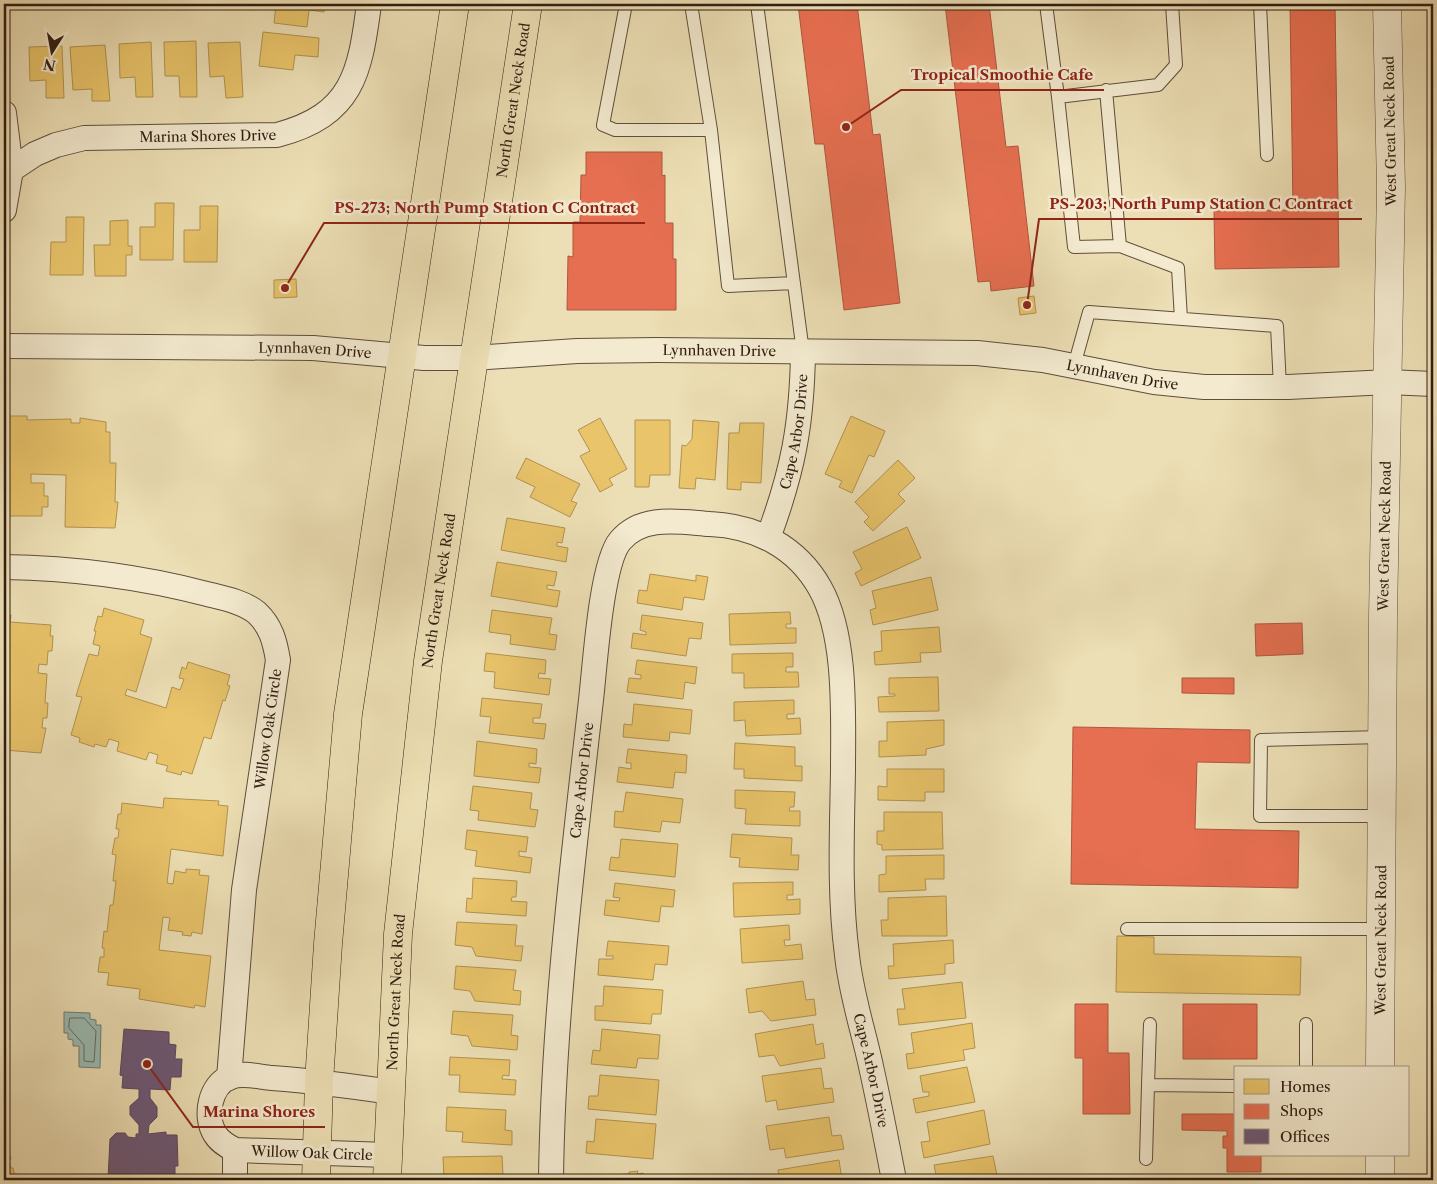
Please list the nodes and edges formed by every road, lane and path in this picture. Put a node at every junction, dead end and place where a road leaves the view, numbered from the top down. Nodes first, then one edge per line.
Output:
1 (369, 4) edge
2 (455, 4) edge
3 (528, 4) edge
4 (626, 4) edge
5 (691, 4) edge
6 (757, 4) edge
7 (1046, 4) edge
8 (1172, 4) edge
9 (1260, 4) edge
10 (1387, 4) edge
11 (1106, 90) junction
12 (1058, 97) junction
13 (4, 113) edge
14 (711, 130) junction
15 (1267, 155) dead end
16 (7, 172) edge
17 (4, 210) edge
18 (1120, 246) junction
19 (794, 283) junction
20 (1181, 319) junction
21 (4, 346) edge
22 (803, 352) junction
23 (401, 355) junction
24 (473, 358) junction
25 (1074, 366) junction
26 (1388, 382) junction
27 (1433, 384) edge
28 (1280, 387) junction
29 (768, 538) junction
30 (4, 567) edge
31 (1382, 737) junction
32 (1381, 816) junction
33 (1381, 929) junction
34 (1127, 930) dead end
35 (1150, 1024) dead end
36 (1306, 1024) dead end
37 (1306, 1066) edge
38 (1380, 1066) edge
39 (229, 1078) junction
40 (318, 1082) junction
41 (1148, 1085) junction
42 (1234, 1086) edge
43 (390, 1092) junction
44 (235, 1150) junction
45 (316, 1152) junction
46 (1380, 1156) edge
47 (1146, 1159) dead end
48 (388, 1168) edge
49 (235, 1180) edge
50 (316, 1180) edge
51 (551, 1180) edge
52 (894, 1180) edge
53 (1380, 1180) edge

1 - 16 street, Marina Shores Drive
2 - 23 main road
3 - 24 main road, North Great Neck Road
4 - 14 lane
5 - 14 lane
6 - 19 lane
7 - 12 lane
8 - 11 lane
9 - 15 lane
10 - 26 street, West Great Neck Road
11 - 12 lane
11 - 18 lane
12 - 18 lane
13 - 16 street
14 - 19 lane
16 - 17 street
18 - 20 lane
19 - 22 lane
20 - 25 lane
20 - 28 lane
21 - 23 street, Lynnhaven Drive
22 - 24 street, Lynnhaven Drive
22 - 25 street, Lynnhaven Drive
22 - 29 street, Cape Arbor Drive
23 - 24 street, Lynnhaven Drive
23 - 40 main road
24 - 43 main road, North Great Neck Road
25 - 28 street, Lynnhaven Drive
26 - 27 street, Lynnhaven Drive
26 - 28 street, Lynnhaven Drive
26 - 31 street, West Great Neck Road
29 - 51 street, Cape Arbor Drive
29 - 52 street, Cape Arbor Drive
30 - 39 street, Willow Oak Circle
31 - 32 street, West Great Neck Road
31 - 32 lane
32 - 33 street, West Great Neck Road
33 - 34 lane
33 - 38 street, West Great Neck Road
35 - 41 lane
36 - 37 lane
39 - 40 street
39 - 44 street, Willow Oak Circle
40 - 43 street
40 - 45 main road
41 - 42 lane
41 - 47 lane
43 - 48 main road, North Great Neck Road
44 - 45 street, Willow Oak Circle
44 - 49 street, Willow Oak Circle
45 - 48 street, Willow Oak Circle
45 - 50 main road
46 - 53 street

